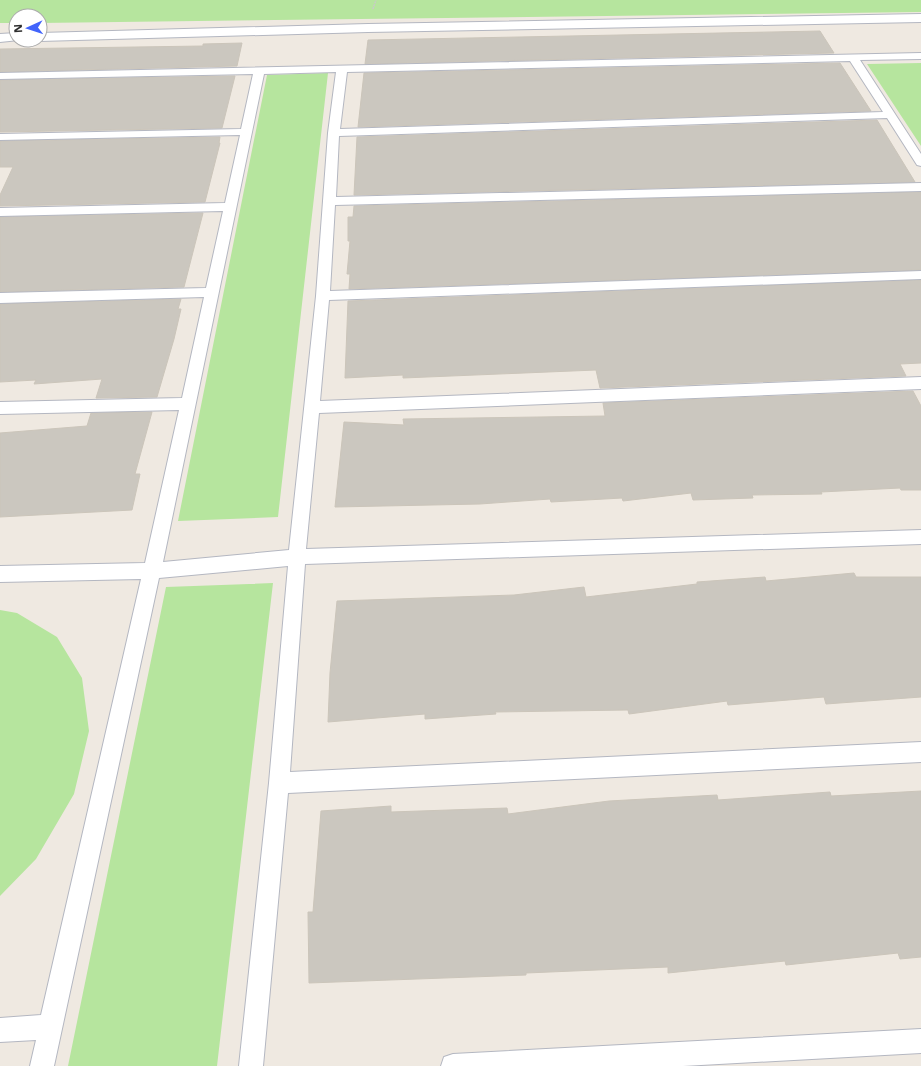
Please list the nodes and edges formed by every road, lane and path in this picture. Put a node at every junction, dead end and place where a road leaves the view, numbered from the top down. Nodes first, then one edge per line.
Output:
1 (921, 18) edge
2 (48, 37) edge
3 (921, 56) edge
4 (853, 58) junction
5 (342, 68) junction
6 (259, 70) junction
7 (0, 76) edge
8 (890, 115) junction
9 (246, 132) junction
10 (334, 133) junction
11 (0, 137) edge
12 (921, 163) edge
13 (921, 187) edge
14 (330, 201) junction
15 (230, 207) junction
16 (0, 212) edge
17 (921, 275) edge
18 (212, 292) junction
19 (323, 296) junction
20 (0, 298) edge
21 (921, 383) edge
22 (188, 404) junction
23 (312, 407) junction
24 (0, 408) edge
25 (921, 537) edge
26 (298, 557) junction
27 (152, 571) junction
28 (0, 574) edge
29 (921, 752) edge
30 (279, 783) junction
31 (51, 1027) junction
32 (0, 1030) edge
33 (921, 1041) edge
34 (42, 1066) edge
35 (251, 1066) edge
36 (453, 1066) edge

1 - 2 street
3 - 4 lane
4 - 5 lane
4 - 8 lane
5 - 6 lane
5 - 10 lane
6 - 7 lane
6 - 9 lane
8 - 10 lane
8 - 12 lane
9 - 11 lane
9 - 15 lane
10 - 14 lane
13 - 14 lane
14 - 19 lane
15 - 16 lane
15 - 18 lane
17 - 19 lane
18 - 20 lane
18 - 22 lane
19 - 23 lane
21 - 23 lane
22 - 24 lane
22 - 27 lane
23 - 26 lane
25 - 26 lane
26 - 27 lane
26 - 30 lane
27 - 28 lane
27 - 31 lane
29 - 30 lane
30 - 35 lane
31 - 32 lane
31 - 34 lane
33 - 36 lane

